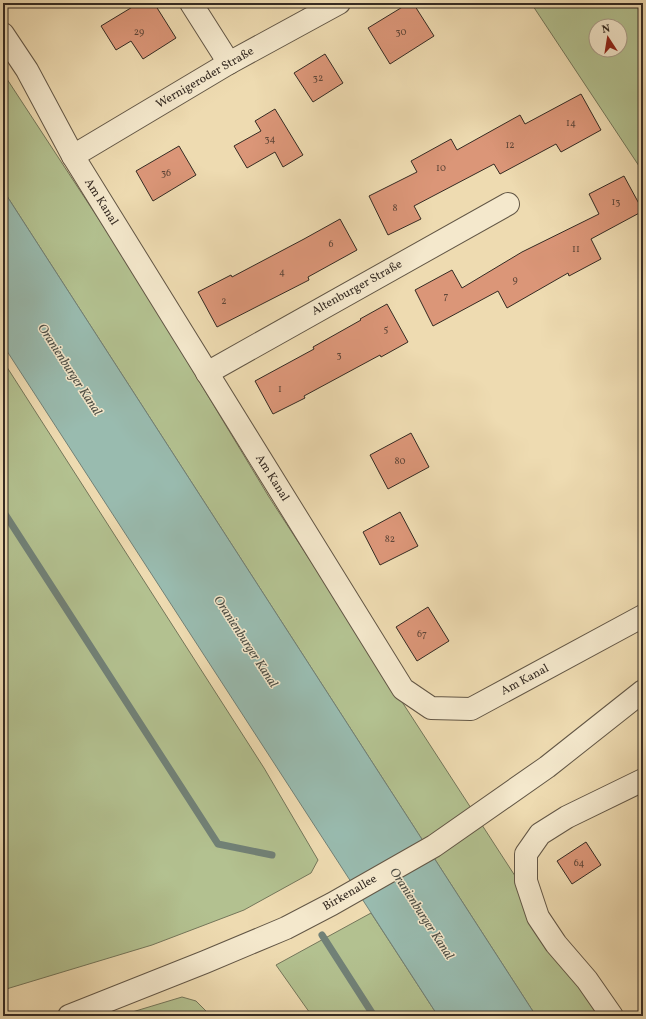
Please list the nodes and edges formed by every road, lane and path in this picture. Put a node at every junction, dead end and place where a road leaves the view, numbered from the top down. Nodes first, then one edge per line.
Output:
1 (191, 3) edge
2 (339, 3) edge
3 (3, 34) edge
4 (229, 63) junction
5 (73, 156) junction
6 (508, 204) dead end
7 (207, 373) junction
8 (643, 616) edge
9 (643, 691) edge
10 (643, 780) edge
11 (69, 1016) edge
12 (612, 1016) edge

1 - 4 street
2 - 4 street, Wernigeroder Straße
3 - 5 street, Am Kanal
4 - 5 street, Wernigeroder Straße
5 - 7 street, Am Kanal
6 - 7 street, Altenburger Straße
7 - 8 street, Am Kanal
9 - 11 street, Birkenallee
10 - 12 street

